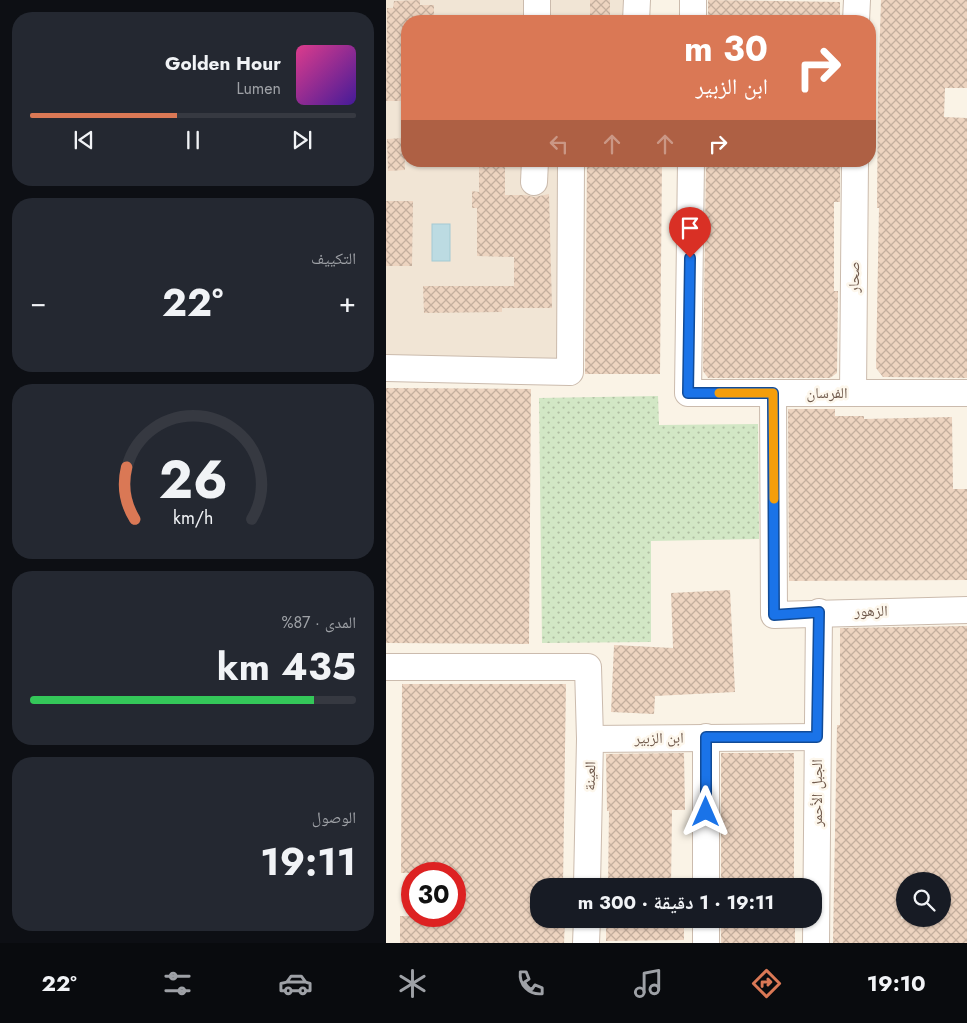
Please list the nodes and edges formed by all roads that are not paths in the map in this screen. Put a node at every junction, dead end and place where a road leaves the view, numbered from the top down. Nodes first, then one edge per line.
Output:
1 (537, 0) edge
2 (637, 0) edge
3 (694, 0) edge
4 (857, 0) edge
5 (537, 15) edge
6 (636, 15) edge
7 (693, 15) edge
8 (856, 15) edge
9 (571, 167) edge
10 (691, 167) edge
11 (855, 167) edge
12 (386, 368) edge
13 (773, 393) junction
14 (853, 393) junction
15 (967, 393) edge
16 (967, 610) edge
17 (819, 612) junction
18 (386, 667) edge
19 (706, 737) junction
20 (817, 737) junction
21 (590, 739) junction
22 (587, 878) edge
23 (706, 878) edge
24 (587, 928) edge
25 (706, 928) edge
26 (586, 943) edge
27 (706, 943) edge
28 (816, 943) edge

1 - 5 street
2 - 6 street
3 - 7 street
4 - 8 street
9 - 12 street
10 - 13 street, الفرسان
11 - 14 street, صحار
13 - 14 street, الفرسان
13 - 17 street, الزهور
14 - 15 street, الفرسان
16 - 17 street, الزهور
17 - 20 street, الجبل الأحمر
18 - 21 street, العينة
19 - 20 street, ابن الزبير
19 - 21 street, ابن الزبير
19 - 23 street
20 - 28 street, الجبل الأحمر
21 - 22 street, العينة
24 - 26 street
25 - 27 street

